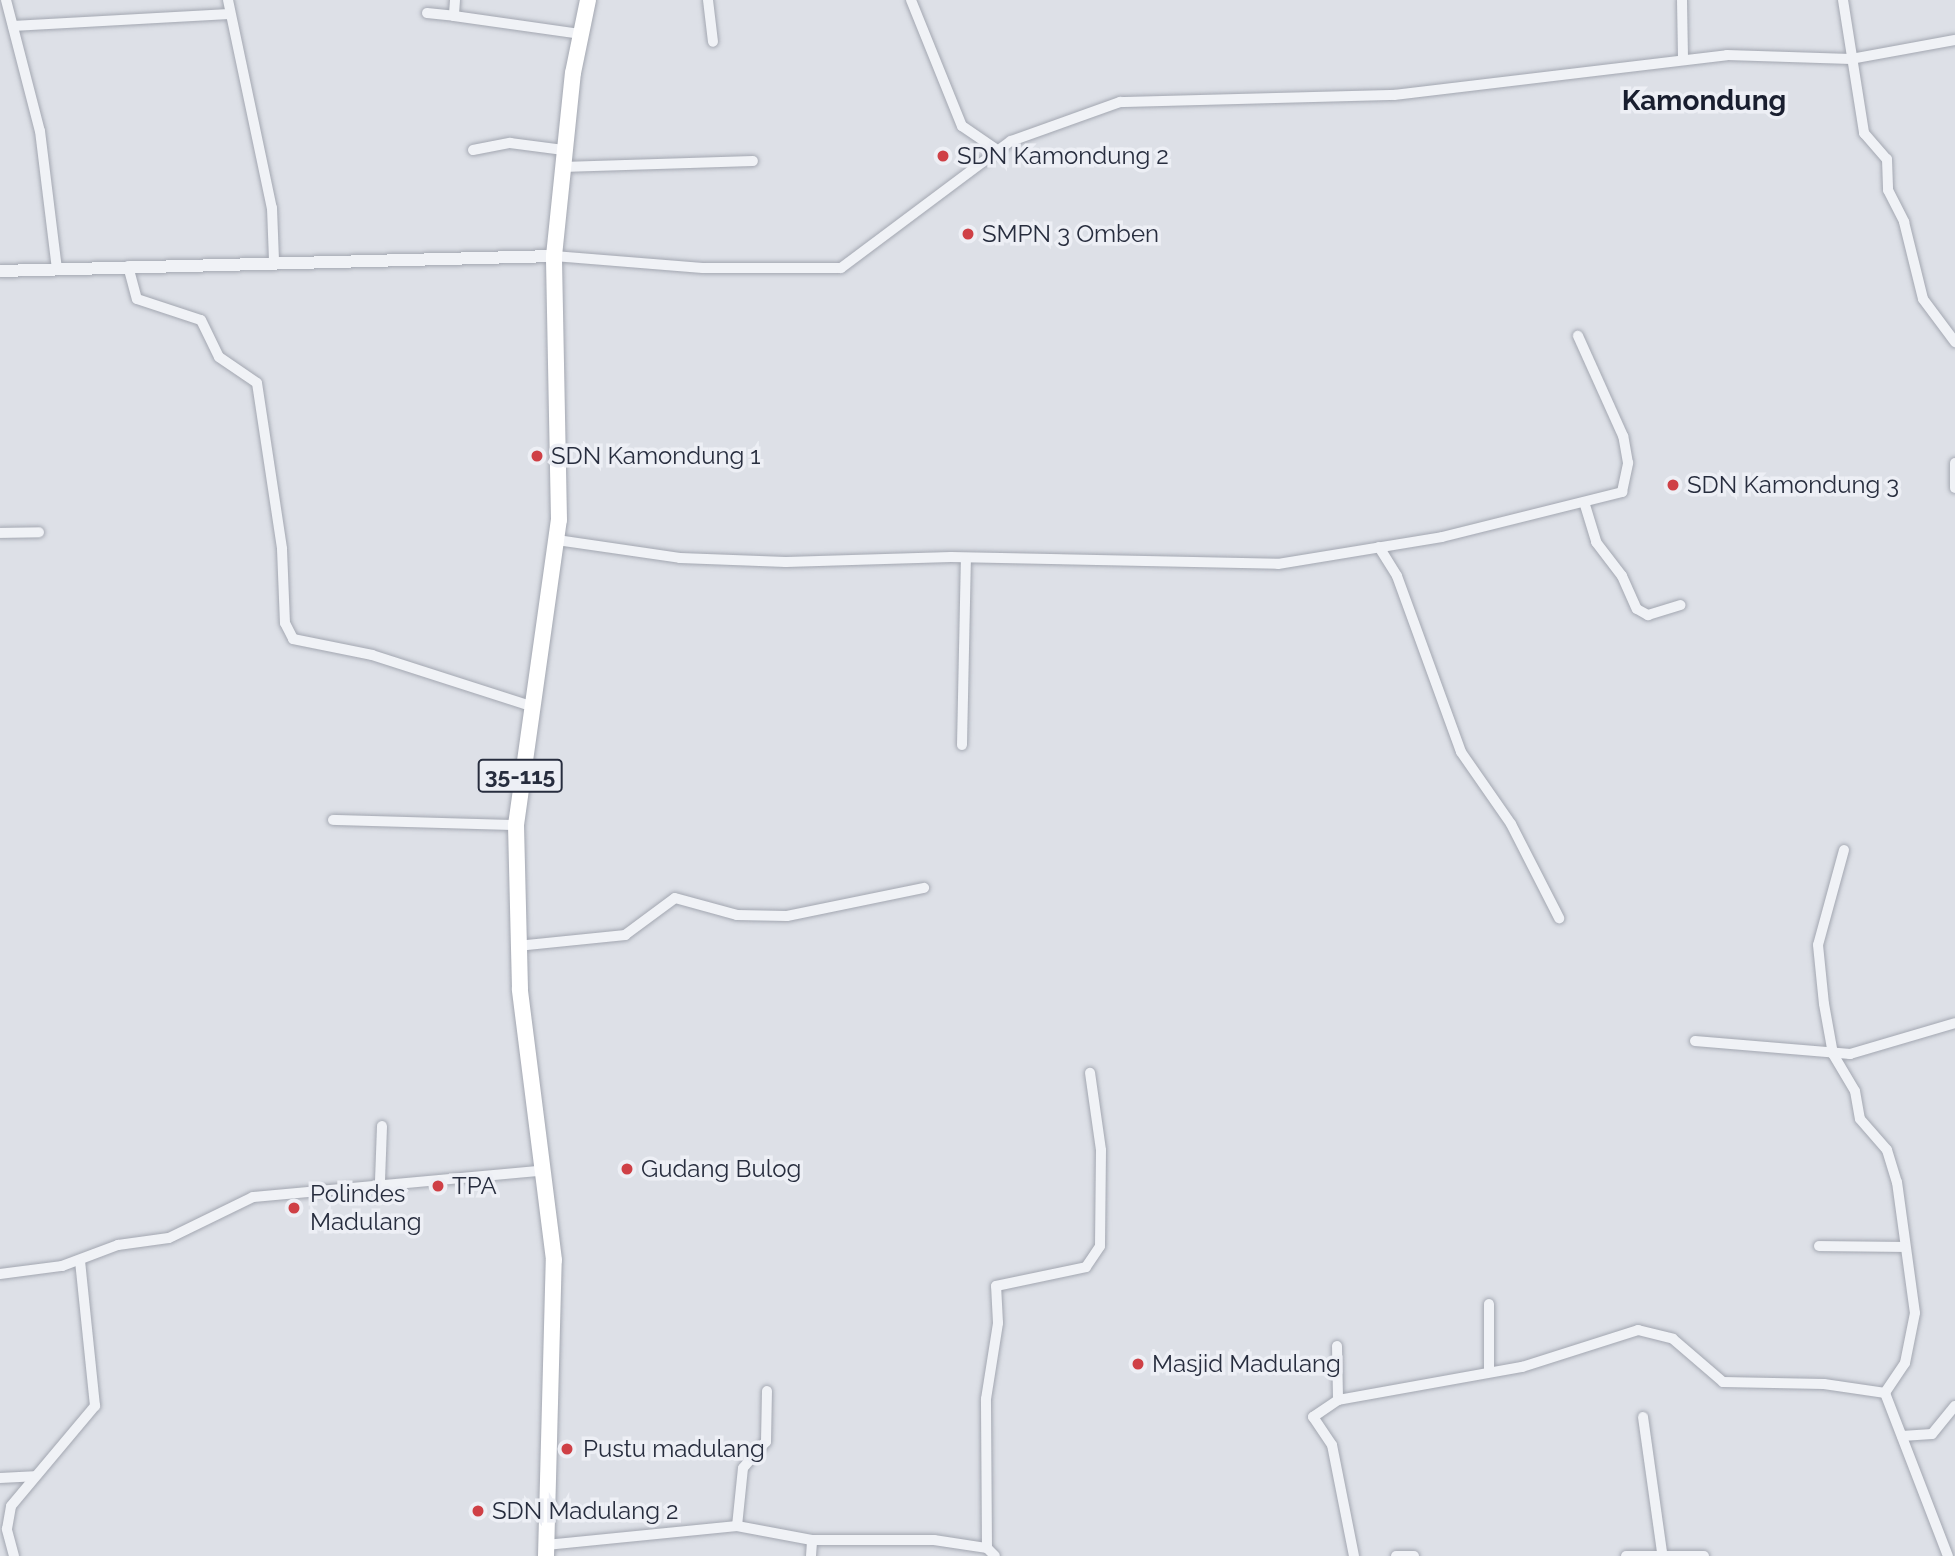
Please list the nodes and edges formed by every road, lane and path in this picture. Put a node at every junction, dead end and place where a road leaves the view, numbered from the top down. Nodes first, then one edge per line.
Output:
1 (228, 0) edge
2 (455, 0) edge
3 (588, 0) edge
4 (708, 0) edge
5 (911, 0) edge
6 (1682, 0) edge
7 (1843, 0) edge
8 (5, 3) edge
9 (427, 13) dead end
10 (229, 14) junction
11 (454, 16) junction
12 (13, 26) junction
13 (580, 34) junction
14 (1955, 40) edge
15 (713, 42) dead end
16 (1851, 59) junction
17 (1683, 60) junction
18 (472, 150) dead end
19 (564, 150) junction
20 (997, 150) junction
21 (753, 161) dead end
22 (562, 167) junction
23 (554, 256) junction
24 (274, 260) junction
25 (128, 266) junction
26 (57, 270) junction
27 (0, 271) edge
28 (1578, 336) dead end
29 (1955, 342) edge
30 (1955, 463) edge
31 (1955, 488) edge
32 (1585, 505) junction
33 (39, 532) dead end
34 (0, 533) edge
35 (557, 541) junction
36 (1380, 547) junction
37 (966, 558) junction
38 (1681, 605) dead end
39 (534, 707) junction
40 (962, 745) dead end
41 (333, 820) dead end
42 (516, 825) junction
43 (1844, 850) dead end
44 (924, 888) dead end
45 (1559, 918) dead end
46 (517, 946) junction
47 (1955, 1023) edge
48 (1695, 1041) dead end
49 (1833, 1054) junction
50 (1090, 1073) dead end
51 (382, 1126) dead end
52 (541, 1171) junction
53 (380, 1181) junction
54 (1819, 1246) dead end
55 (1904, 1247) junction
56 (80, 1261) junction
57 (0, 1274) edge
58 (1489, 1304) dead end
59 (1337, 1346) dead end
60 (1489, 1370) junction
61 (767, 1391) dead end
62 (1885, 1393) junction
63 (1338, 1400) junction
64 (1955, 1406) edge
65 (1643, 1417) dead end
66 (1902, 1436) junction
67 (34, 1476) junction
68 (0, 1478) edge
69 (737, 1526) junction
70 (812, 1540) junction
71 (958, 1543) junction
72 (987, 1548) junction
73 (546, 1551) edge
74 (1662, 1552) junction
75 (14, 1556) edge
76 (811, 1556) edge
77 (956, 1556) edge
78 (995, 1556) edge
79 (1354, 1556) edge
80 (1396, 1556) edge
81 (1414, 1556) edge
82 (1626, 1556) edge
83 (1704, 1556) edge
84 (1948, 1556) edge

1 - 10 street
2 - 11 street
3 - 13 main road, 35-115
4 - 15 street
5 - 20 street
6 - 17 street
7 - 16 street
8 - 12 street
9 - 11 street
10 - 12 street
10 - 24 street
11 - 13 street
12 - 26 street
13 - 19 main road, 35-115
14 - 16 street
16 - 17 street
16 - 29 street
17 - 20 street
18 - 19 street
19 - 22 main road, 35-115
20 - 23 street
21 - 22 street
22 - 23 main road, 35-115
23 - 24 street
23 - 35 main road, 35-115
24 - 25 street
25 - 26 street
25 - 39 street
26 - 27 street
28 - 32 street
30 - 31 street
32 - 36 street
32 - 38 street
33 - 34 street
35 - 37 street
35 - 39 main road, 35-115
36 - 37 street
36 - 45 street
37 - 40 street
39 - 42 main road, 35-115
41 - 42 street
42 - 46 main road, 35-115
43 - 49 street
44 - 46 street
46 - 52 main road, 35-115
47 - 49 street
48 - 49 street
49 - 55 street
50 - 72 street
51 - 53 street
52 - 53 street
52 - 73 main road, 35-115
53 - 56 street
54 - 55 street
55 - 62 street
56 - 57 street
56 - 67 street
58 - 60 street
59 - 63 street
60 - 62 street
60 - 63 street
61 - 69 street
62 - 66 street
63 - 79 street
64 - 66 street
65 - 74 street
66 - 84 street
67 - 68 street
67 - 75 street
69 - 70 street
69 - 73 street
70 - 71 street
70 - 76 street
71 - 72 street
71 - 77 street
72 - 78 street
74 - 82 street
74 - 83 street
80 - 81 street

